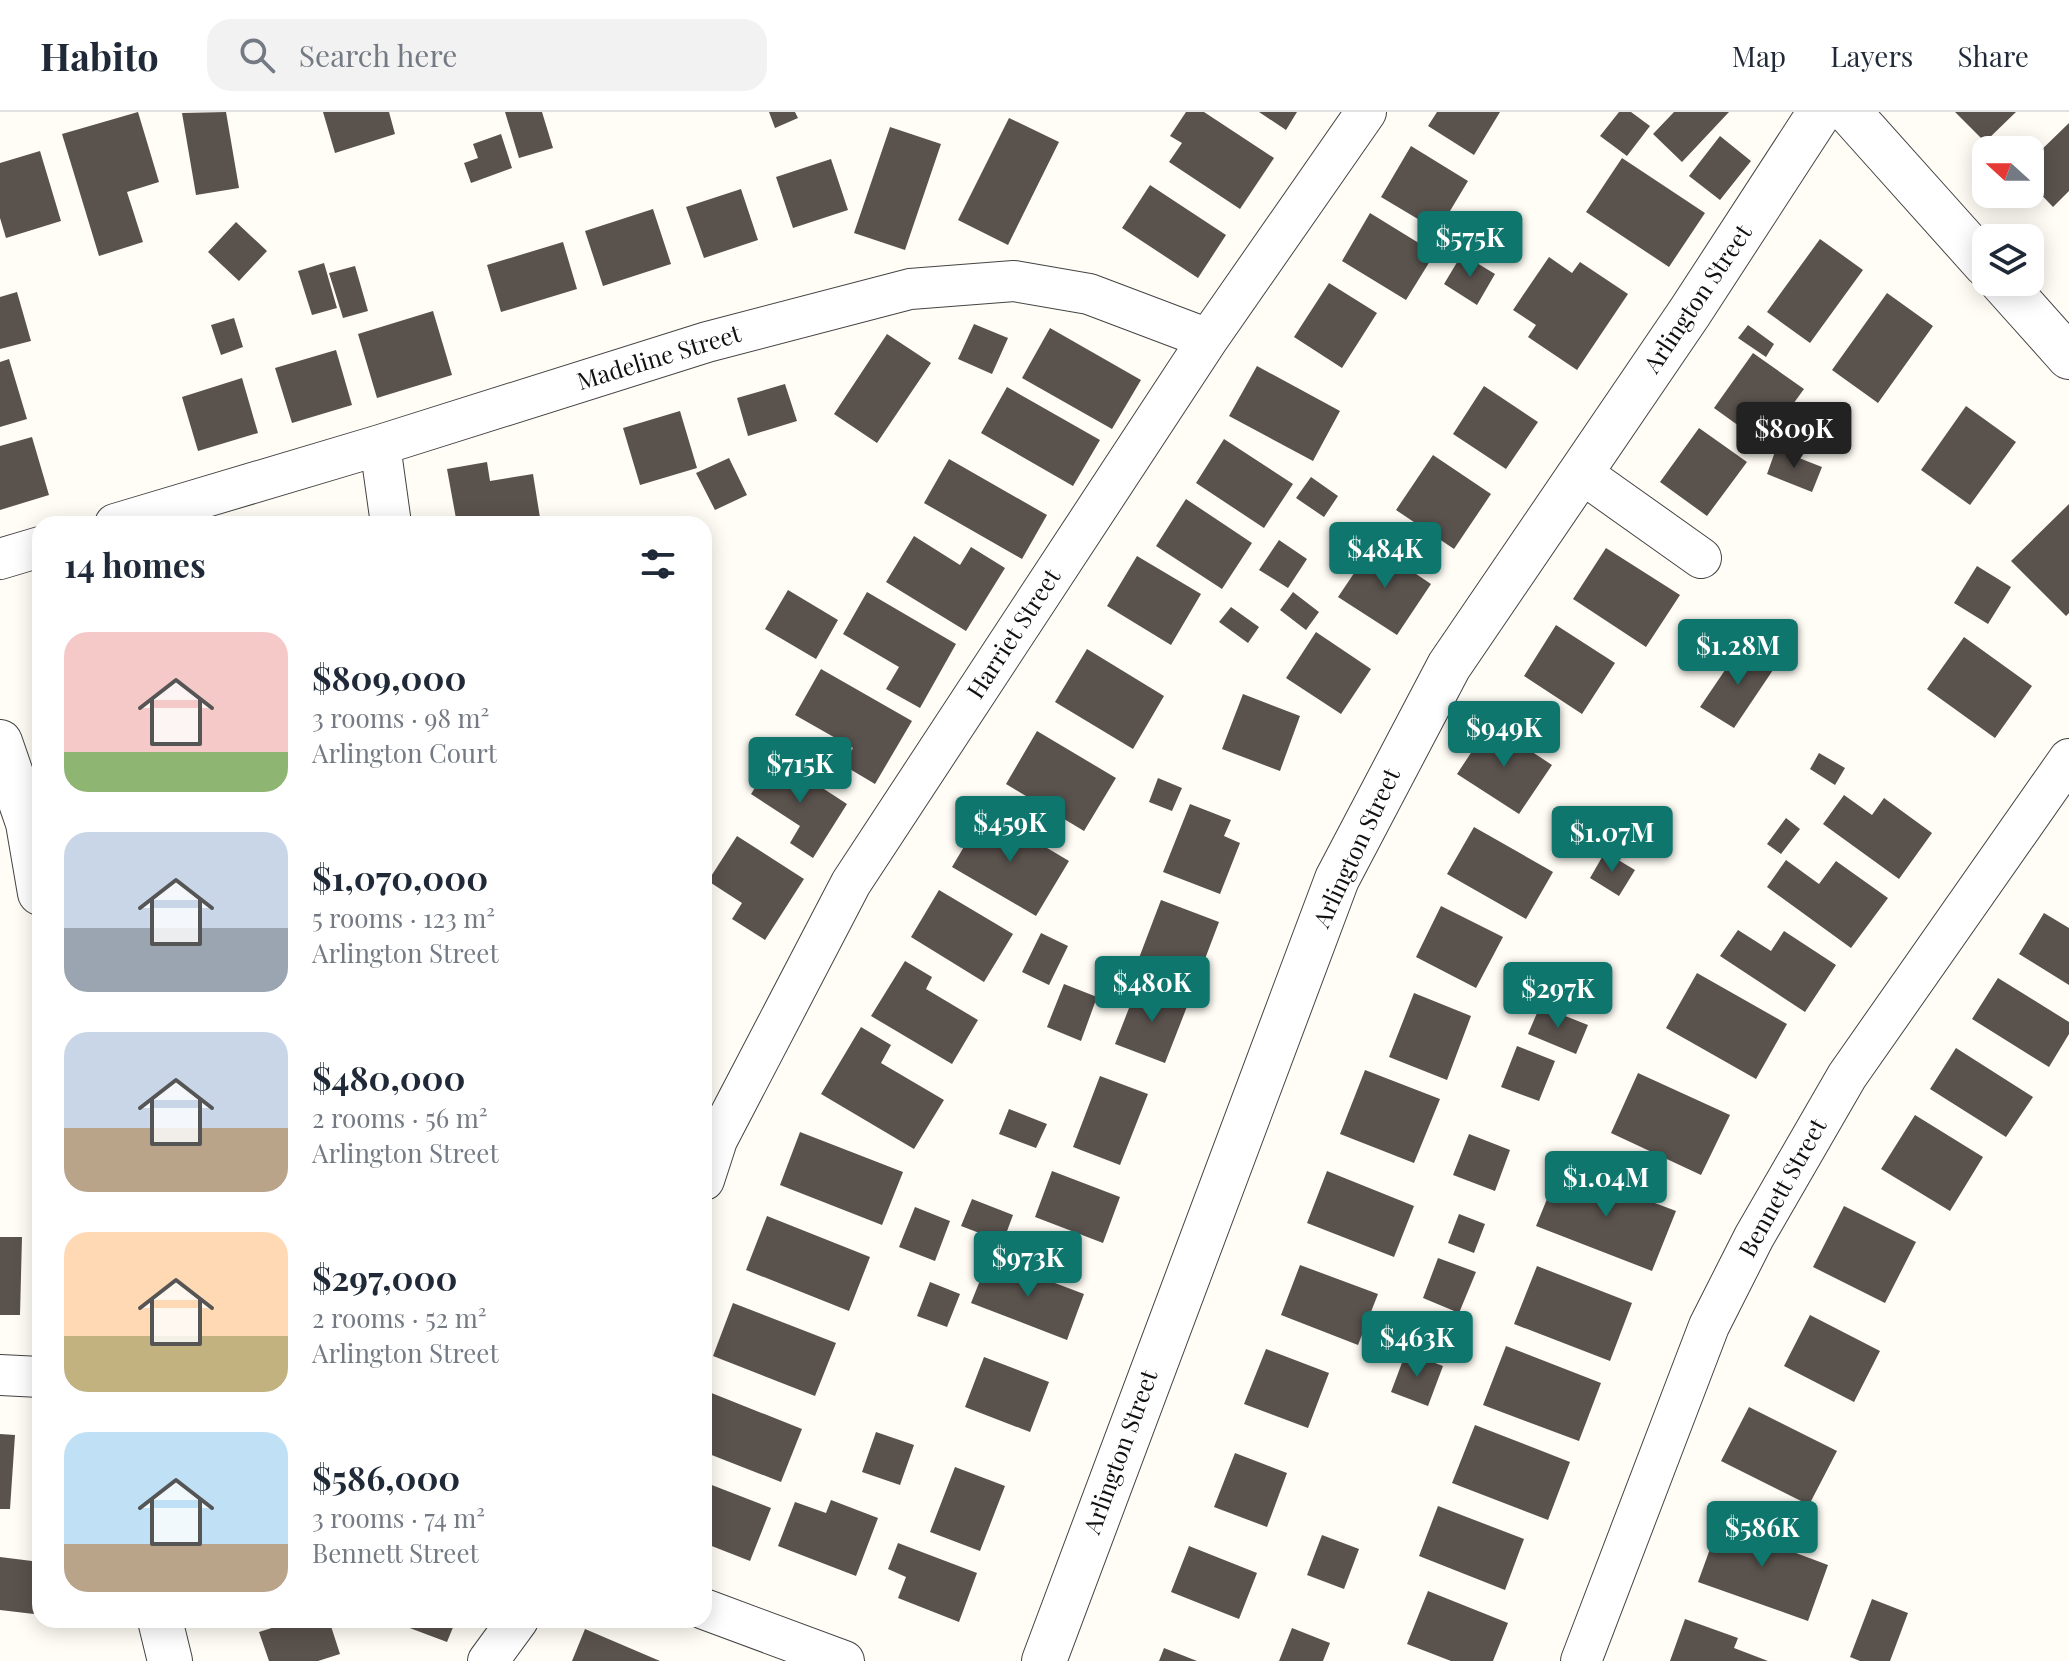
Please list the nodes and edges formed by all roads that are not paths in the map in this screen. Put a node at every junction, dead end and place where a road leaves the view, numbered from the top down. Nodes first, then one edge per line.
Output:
1 (1366, 112) edge
2 (1820, 112) edge
3 (1849, 112) edge
4 (1972, 249) edge
5 (2015, 296) edge
6 (1208, 339) junction
7 (2069, 357) edge
8 (380, 445) junction
9 (1580, 472) junction
10 (142, 516) edge
11 (390, 516) edge
12 (32, 549) edge
13 (1701, 558) dead end
14 (0, 559) edge
15 (0, 742) edge
16 (2069, 759) edge
17 (32, 846) edge
18 (712, 1134) edge
19 (0, 1375) edge
20 (32, 1377) edge
21 (712, 1612) edge
22 (162, 1628) edge
23 (512, 1628) edge
24 (170, 1661) edge
25 (488, 1661) edge
26 (844, 1661) edge
27 (1044, 1661) edge
28 (1581, 1661) edge

1 - 6 street, Harriet Street
2 - 9 street, Arlington Street
3 - 4 street
5 - 7 street
6 - 8 street, Madeline Street
6 - 18 street, Harriet Street
8 - 10 street, Madeline Street
8 - 11 street
9 - 13 street
9 - 27 street, Arlington Street
12 - 14 street
15 - 17 street
16 - 28 street, Bennett Street
19 - 20 street
21 - 26 street
22 - 24 street
23 - 25 street

